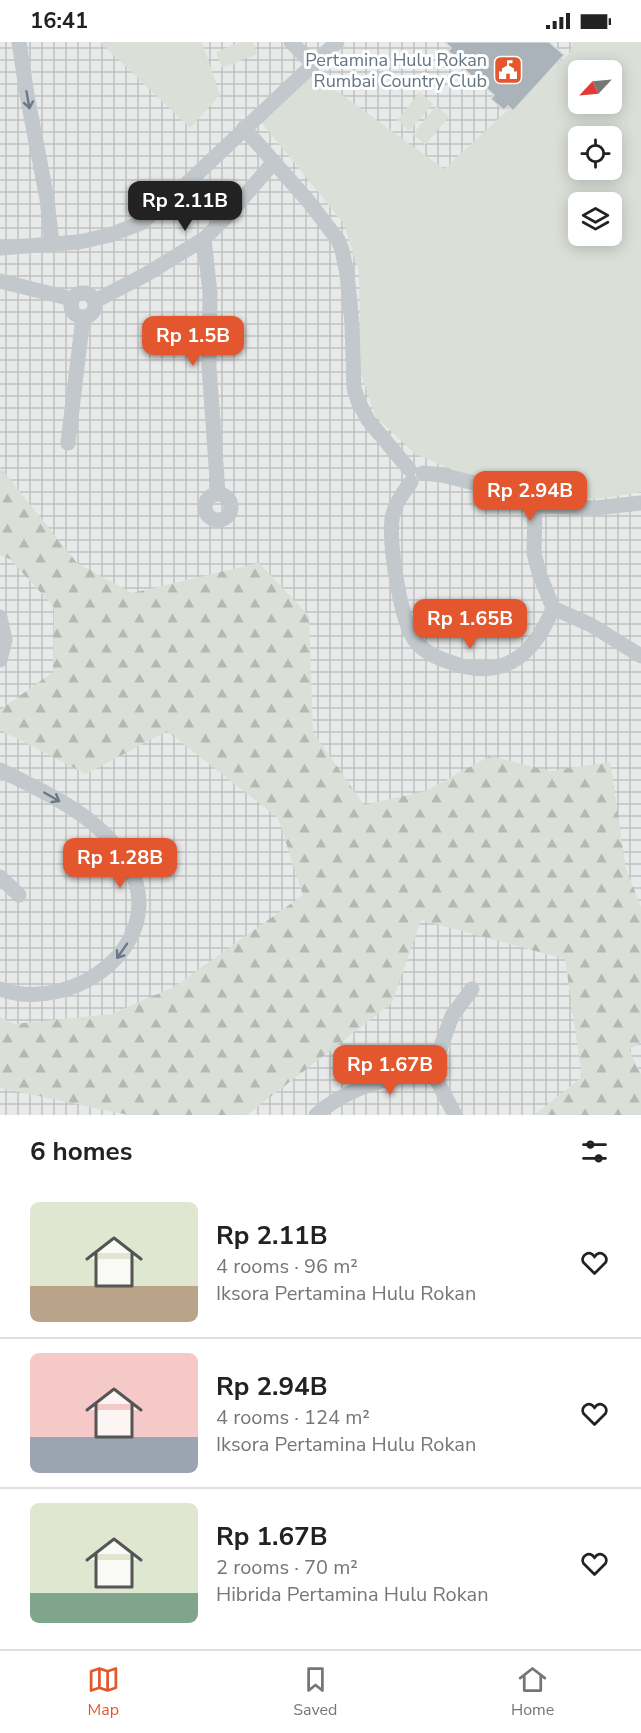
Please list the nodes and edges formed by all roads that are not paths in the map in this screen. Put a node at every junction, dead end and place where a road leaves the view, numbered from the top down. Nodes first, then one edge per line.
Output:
1 (19, 42) edge
2 (291, 42) edge
3 (302, 42) edge
4 (337, 42) edge
5 (316, 61) junction
6 (244, 128) junction
7 (273, 163) junction
8 (204, 239) junction
9 (52, 244) junction
10 (0, 248) edge
11 (0, 280) edge
12 (72, 299) junction
13 (95, 301) junction
14 (83, 318) junction
15 (68, 443) dead end
16 (414, 475) junction
17 (218, 493) dead end
18 (641, 503) edge
19 (535, 506) junction
20 (554, 608) junction
21 (0, 617) edge
22 (641, 656) edge
23 (0, 660) edge
24 (0, 770) edge
25 (0, 877) edge
26 (19, 895) dead end
27 (0, 989) edge
28 (472, 989) dead end
29 (432, 1071) junction
30 (316, 1115) edge
31 (455, 1115) edge

1 -> 9 street
2 - 5 street
3 - 5 street
4 - 5 street
5 - 6 street
6 - 7 street
6 - 9 street
7 - 8 street
7 - 16 street
8 - 13 street
8 - 17 street
9 - 10 street
11 - 12 street
12 - 13 street
12 - 14 street
13 - 14 street
14 - 15 street
16 - 19 street
16 - 20 street
18 - 19 street
19 - 20 street
20 - 22 street
21 - 23 street
24 -> 27 street
25 - 26 street
28 - 29 street
29 - 30 street
29 - 31 street

